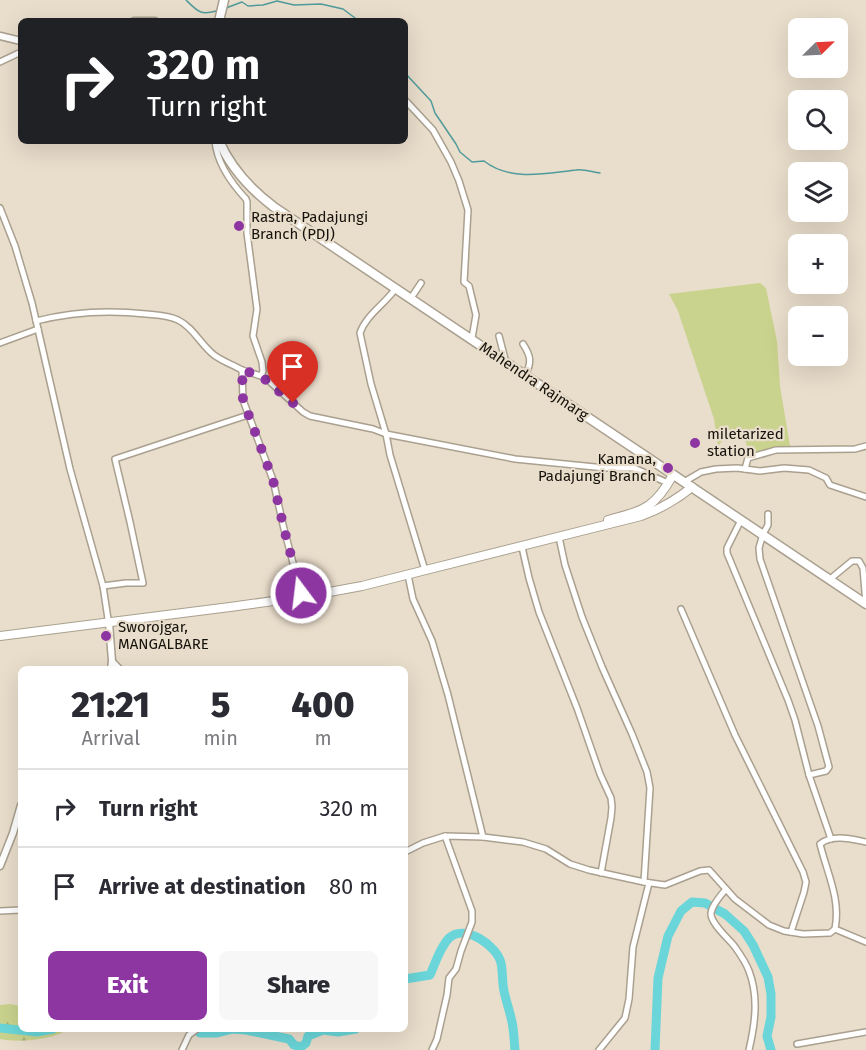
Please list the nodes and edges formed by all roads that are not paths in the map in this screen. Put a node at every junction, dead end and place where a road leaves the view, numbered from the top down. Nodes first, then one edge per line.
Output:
1 (224, 0) edge
2 (220, 18) edge
3 (0, 36) edge
4 (18, 40) edge
5 (18, 53) edge
6 (0, 62) edge
7 (408, 103) edge
8 (217, 144) edge
9 (219, 144) edge
10 (0, 208) edge
11 (421, 283) dead end
12 (396, 288) junction
13 (411, 298) junction
14 (36, 321) junction
15 (38, 329) junction
16 (499, 336) dead end
17 (471, 338) junction
18 (0, 343) edge
19 (524, 344) dead end
20 (506, 363) junction
21 (242, 370) junction
22 (525, 375) junction
23 (261, 376) junction
24 (248, 415) junction
25 (387, 434) junction
26 (866, 446) edge
27 (745, 469) junction
28 (673, 475) junction
29 (684, 482) junction
30 (668, 483) junction
31 (692, 487) junction
32 (866, 497) edge
33 (768, 514) dead end
34 (741, 520) junction
35 (763, 534) junction
36 (559, 537) junction
37 (522, 546) junction
38 (424, 567) junction
39 (408, 575) junction
40 (829, 580) junction
41 (103, 586) junction
42 (301, 593) junction
43 (866, 604) edge
44 (681, 609) dead end
45 (109, 621) junction
46 (0, 635) edge
47 (112, 661) junction
48 (111, 666) edge
49 (117, 666) edge
50 (809, 775) junction
51 (18, 816) edge
52 (445, 836) junction
53 (483, 837) junction
54 (831, 839) junction
55 (866, 842) edge
56 (408, 850) edge
57 (0, 866) edge
58 (601, 873) junction
59 (646, 882) junction
60 (726, 889) junction
61 (18, 910) edge
62 (0, 911) edge
63 (835, 929) junction
64 (791, 932) junction
65 (866, 942) edge
66 (193, 1032) edge
67 (866, 1032) edge
68 (797, 1044) dead end
69 (182, 1050) edge
70 (432, 1050) edge
71 (599, 1050) edge
72 (748, 1050) edge

1 - 2 highway
3 - 4 street
5 - 6 street
7 - 17 street
8 - 23 street
9 - 12 highway, Mahendra Rajmarg
10 - 14 street
11 - 13 street
12 - 13 highway, Mahendra Rajmarg
12 - 25 street
13 - 17 highway, Mahendra Rajmarg
14 - 15 street
14 - 21 street
15 - 18 street
15 - 41 street
16 - 20 street
17 - 20 highway, Mahendra Rajmarg
19 - 22 street
20 - 22 highway, Mahendra Rajmarg
21 - 23 street
21 - 24 street
22 - 28 highway, Mahendra Rajmarg
23 - 25 street
24 - 41 street
24 - 42 street
25 - 30 street
25 - 38 street
26 - 27 street
27 - 29 street
27 - 32 street
28 - 29 highway, Mahendra Rajmarg
28 - 30 main road
29 - 31 highway, Mahendra Rajmarg
30 - 38 main road
31 - 34 highway, Mahendra Rajmarg
31 - 36 main road
33 - 35 street
34 - 35 highway, Mahendra Rajmarg
34 - 50 street
35 - 40 highway, Mahendra Rajmarg
35 - 50 street
36 - 37 main road
36 - 59 street
37 - 39 main road
37 - 58 street
38 - 42 main road
39 - 45 main road
39 - 53 street
40 - 43 highway, Mahendra Rajmarg
40 - 43 street
41 - 45 street
42 - 45 main road
44 - 64 street
45 - 46 main road
45 - 47 street
47 - 48 street
47 - 49 street
50 - 54 street
51 - 57 street
52 - 53 street
52 - 56 street
52 - 70 street
53 - 58 street
54 - 55 street
54 - 63 street
58 - 59 street
59 - 60 street
59 - 71 street
60 - 64 street
60 - 72 street
61 - 62 street
63 - 64 street
63 - 65 street
66 - 69 street
67 - 68 street

